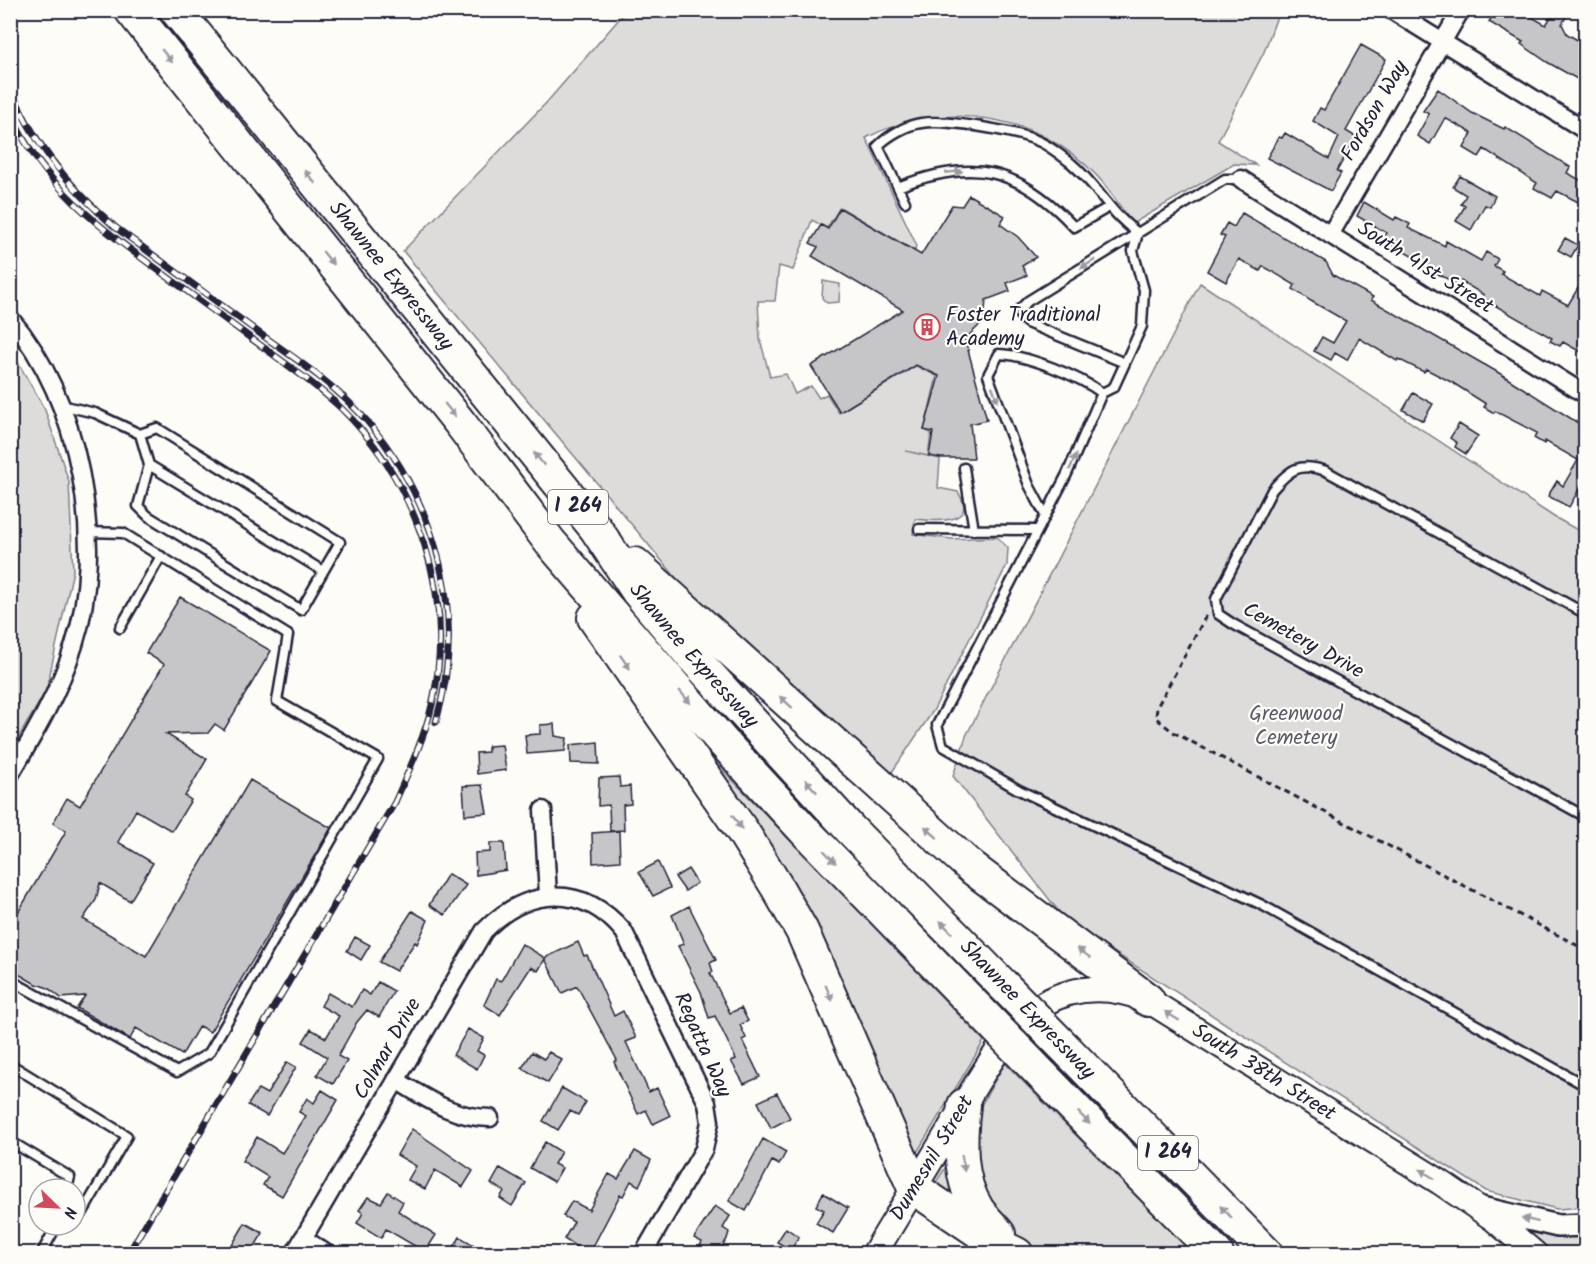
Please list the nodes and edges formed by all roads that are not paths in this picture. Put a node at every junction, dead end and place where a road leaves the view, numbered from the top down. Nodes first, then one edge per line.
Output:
1 (131, 10) edge
2 (176, 10) edge
3 (1391, 10) edge
4 (1461, 10) edge
5 (1443, 41) junction
6 (1586, 131) edge
7 (1241, 179) joint
8 (898, 187) junction
9 (906, 202) dead end
10 (1109, 207) junction
11 (1138, 233) junction
12 (1330, 235) junction
13 (10, 318) edge
14 (1125, 363) junction
15 (1101, 393) junction
16 (1586, 395) edge
17 (61, 405) junction
18 (140, 434) junction
19 (149, 465) junction
20 (964, 468) dead end
21 (1044, 513) junction
22 (596, 529) junction
23 (919, 529) dead end
24 (974, 530) junction
25 (1035, 531) junction
26 (87, 532) junction
27 (550, 542) junction
28 (161, 556) junction
29 (323, 571) junction
30 (1586, 614) edge
31 (120, 628) dead end
32 (10, 775) edge
33 (543, 810) dead end
34 (1586, 817) edge
35 (548, 895) junction
36 (10, 980) edge
37 (1148, 1000) junction
38 (990, 1062) joint
39 (10, 1064) edge
40 (396, 1080) junction
41 (1586, 1086) edge
42 (964, 1105) junction
43 (490, 1118) dead end
44 (10, 1141) edge
45 (70, 1177) edge
46 (914, 1188) junction
47 (87, 1205) edge
48 (1476, 1206) junction
49 (1586, 1225) edge
50 (50, 1237) edge
51 (303, 1238) junction
52 (41, 1254) edge
53 (294, 1254) edge
54 (327, 1254) edge
55 (643, 1254) edge
56 (874, 1254) edge
57 (1017, 1254) edge
58 (1023, 1254) edge
59 (1217, 1254) edge
60 (1267, 1254) edge
61 (1535, 1254) edge

1 -> 27 highway, Shawnee Expressway / I 264
22 -> 2 highway, Shawnee Expressway / I 264
3 - 5 street
4 - 5 street, Fordson Way
5 - 6 street
5 - 12 street, Fordson Way
7 - 11 lane
7 - 12 street, South 41st Street
8 - 9 lane
8 -> 10 lane
8 - 10 lane
10 - 11 lane
11 - 14 lane
11 -> 14 lane
12 - 16 street, South 41st Street
13 - 17 street
14 - 15 lane
21 -> 15 lane
15 -> 21 lane
17 - 18 lane
17 - 26 street
18 - 19 lane
18 - 29 lane
19 - 29 lane
19 - 29 lane
20 - 24 lane
21 - 25 lane
37 -> 22 highway
60 -> 22 highway, Shawnee Expressway / I 264, bridge
23 - 24 lane
24 - 25 lane
25 - 41 lane
26 - 28 lane
26 - 32 street
27 -> 46 highway
27 -> 59 highway, Shawnee Expressway / I 264, bridge
28 - 31 lane
28 - 36 lane
30 - 34 lane, Cemetery Drive
33 - 35 street
35 - 40 street, Colmar Drive
35 - 55 street, Regatta Way
37 - 38 main road, South 38th Street
48 -> 37 main road, South 38th Street
38 - 42 main road, Dumesnil Street
39 - 47 lane
40 - 43 street
40 - 51 street, Colmar Drive
42 - 46 main road, Dumesnil Street
42 -> 58 highway
44 - 45 lane
46 - 56 main road, Dumesnil Street
46 - 57 highway
49 -> 48 street
48 - 61 main road, South 38th Street
50 - 52 lane
51 - 53 street, Colmar Drive
51 - 54 street

